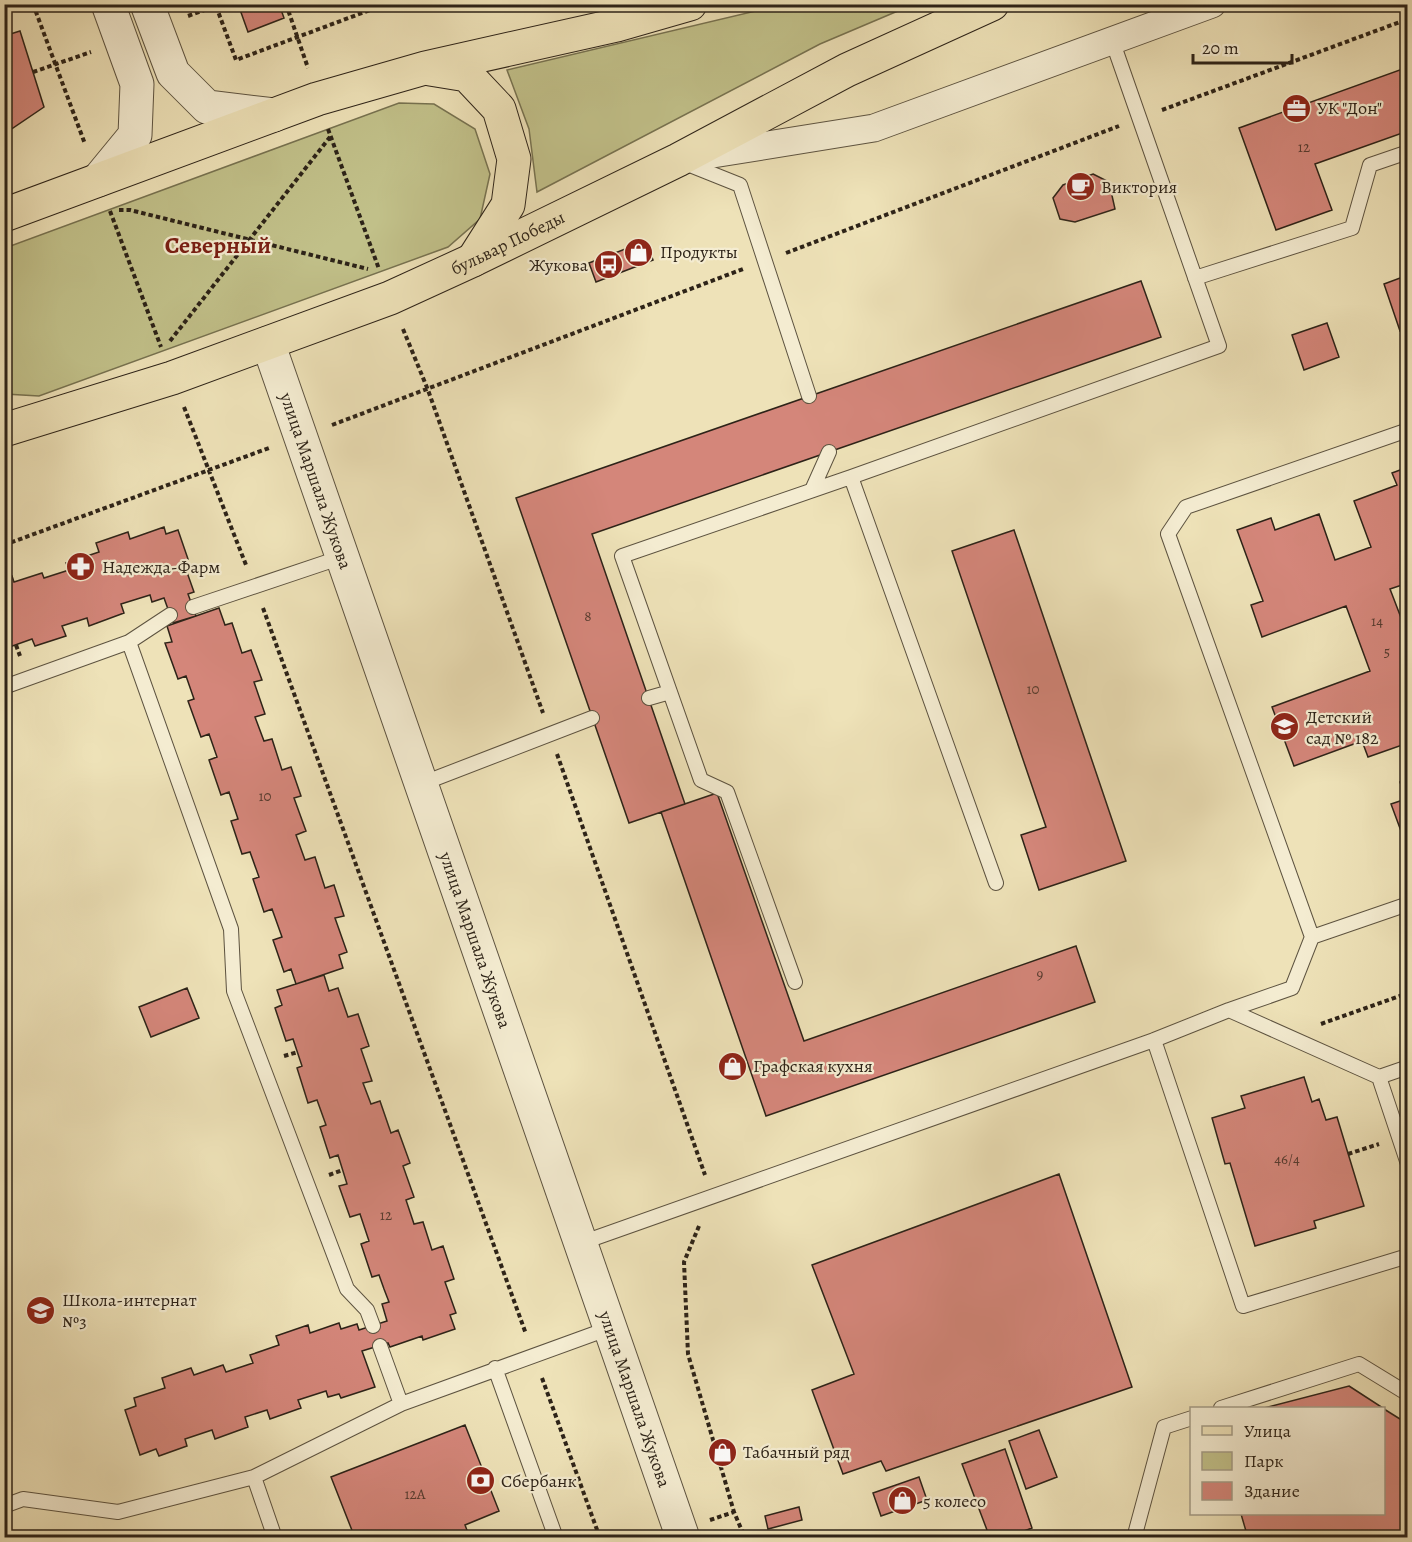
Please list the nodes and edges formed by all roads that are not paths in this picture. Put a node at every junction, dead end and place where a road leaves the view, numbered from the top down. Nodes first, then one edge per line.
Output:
1 (108, 4) edge
2 (646, 4) edge
3 (690, 4) edge
4 (992, 4) edge
5 (1212, 4) edge
6 (152, 16) edge
7 (617, 25) junction
8 (1112, 40) junction
9 (425, 69) junction
10 (273, 115) junction
11 (1407, 152) edge
12 (678, 160) junction
13 (98, 180) junction
14 (4, 215) edge
15 (473, 260) junction
16 (1195, 278) junction
17 (268, 343) junction
18 (809, 396) dead end
19 (11, 425) edge
20 (1407, 430) edge
21 (829, 452) dead end
22 (851, 477) junction
23 (812, 490) junction
24 (342, 557) junction
25 (193, 608) dead end
26 (170, 615) dead end
27 (129, 642) junction
28 (4, 687) edge
29 (670, 692) junction
30 (649, 698) dead end
31 (592, 718) dead end
32 (421, 784) junction
33 (996, 883) dead end
34 (1407, 904) edge
35 (1312, 937) junction
36 (795, 982) dead end
37 (1229, 1010) junction
38 (1154, 1041) junction
39 (1407, 1067) edge
40 (1379, 1077) junction
41 (1407, 1164) edge
42 (581, 1243) junction
43 (1407, 1257) edge
44 (373, 1326) dead end
45 (610, 1328) junction
46 (380, 1346) dead end
47 (495, 1368) junction
48 (1407, 1394) edge
49 (401, 1404) junction
50 (1224, 1407) edge
51 (1190, 1418) edge
52 (254, 1477) junction
53 (4, 1506) edge
54 (275, 1538) edge
55 (556, 1538) edge
56 (683, 1538) edge
57 (1134, 1538) edge

1 - 13 street
2 - 7 street
3 - 7 main road
4 - 12 main road, бульвар Победы
5 - 8 street
6 - 10 street
7 - 9 main road
8 - 12 street
8 - 16 lane
9 - 10 main road
9 - 15 main road
10 - 13 main road
11 - 16 lane
12 - 15 main road, бульвар Победы
12 - 18 lane
13 - 14 main road
15 - 17 main road, бульвар Победы
16 - 22 lane
17 - 19 main road, бульвар Победы
17 - 24 street, улица Маршала Жукова
20 - 35 lane
21 - 23 lane
22 - 23 lane
22 - 33 lane
23 - 29 lane
24 - 25 lane
24 - 32 street, улица Маршала Жукова
26 - 27 lane
27 - 28 lane
27 - 44 lane
29 - 30 lane
29 - 36 lane
31 - 32 lane
32 - 42 street, улица Маршала Жукова
34 - 35 lane
35 - 37 lane
37 - 38 lane
37 - 40 lane
38 - 42 lane
38 - 43 lane
39 - 40 lane
40 - 41 lane
42 - 45 street, улица Маршала Жукова
45 - 47 lane
45 - 56 street, улица Маршала Жукова
46 - 49 lane
47 - 49 lane
47 - 55 lane
48 - 50 lane
49 - 52 lane
51 - 57 lane
52 - 53 lane
52 - 54 lane

